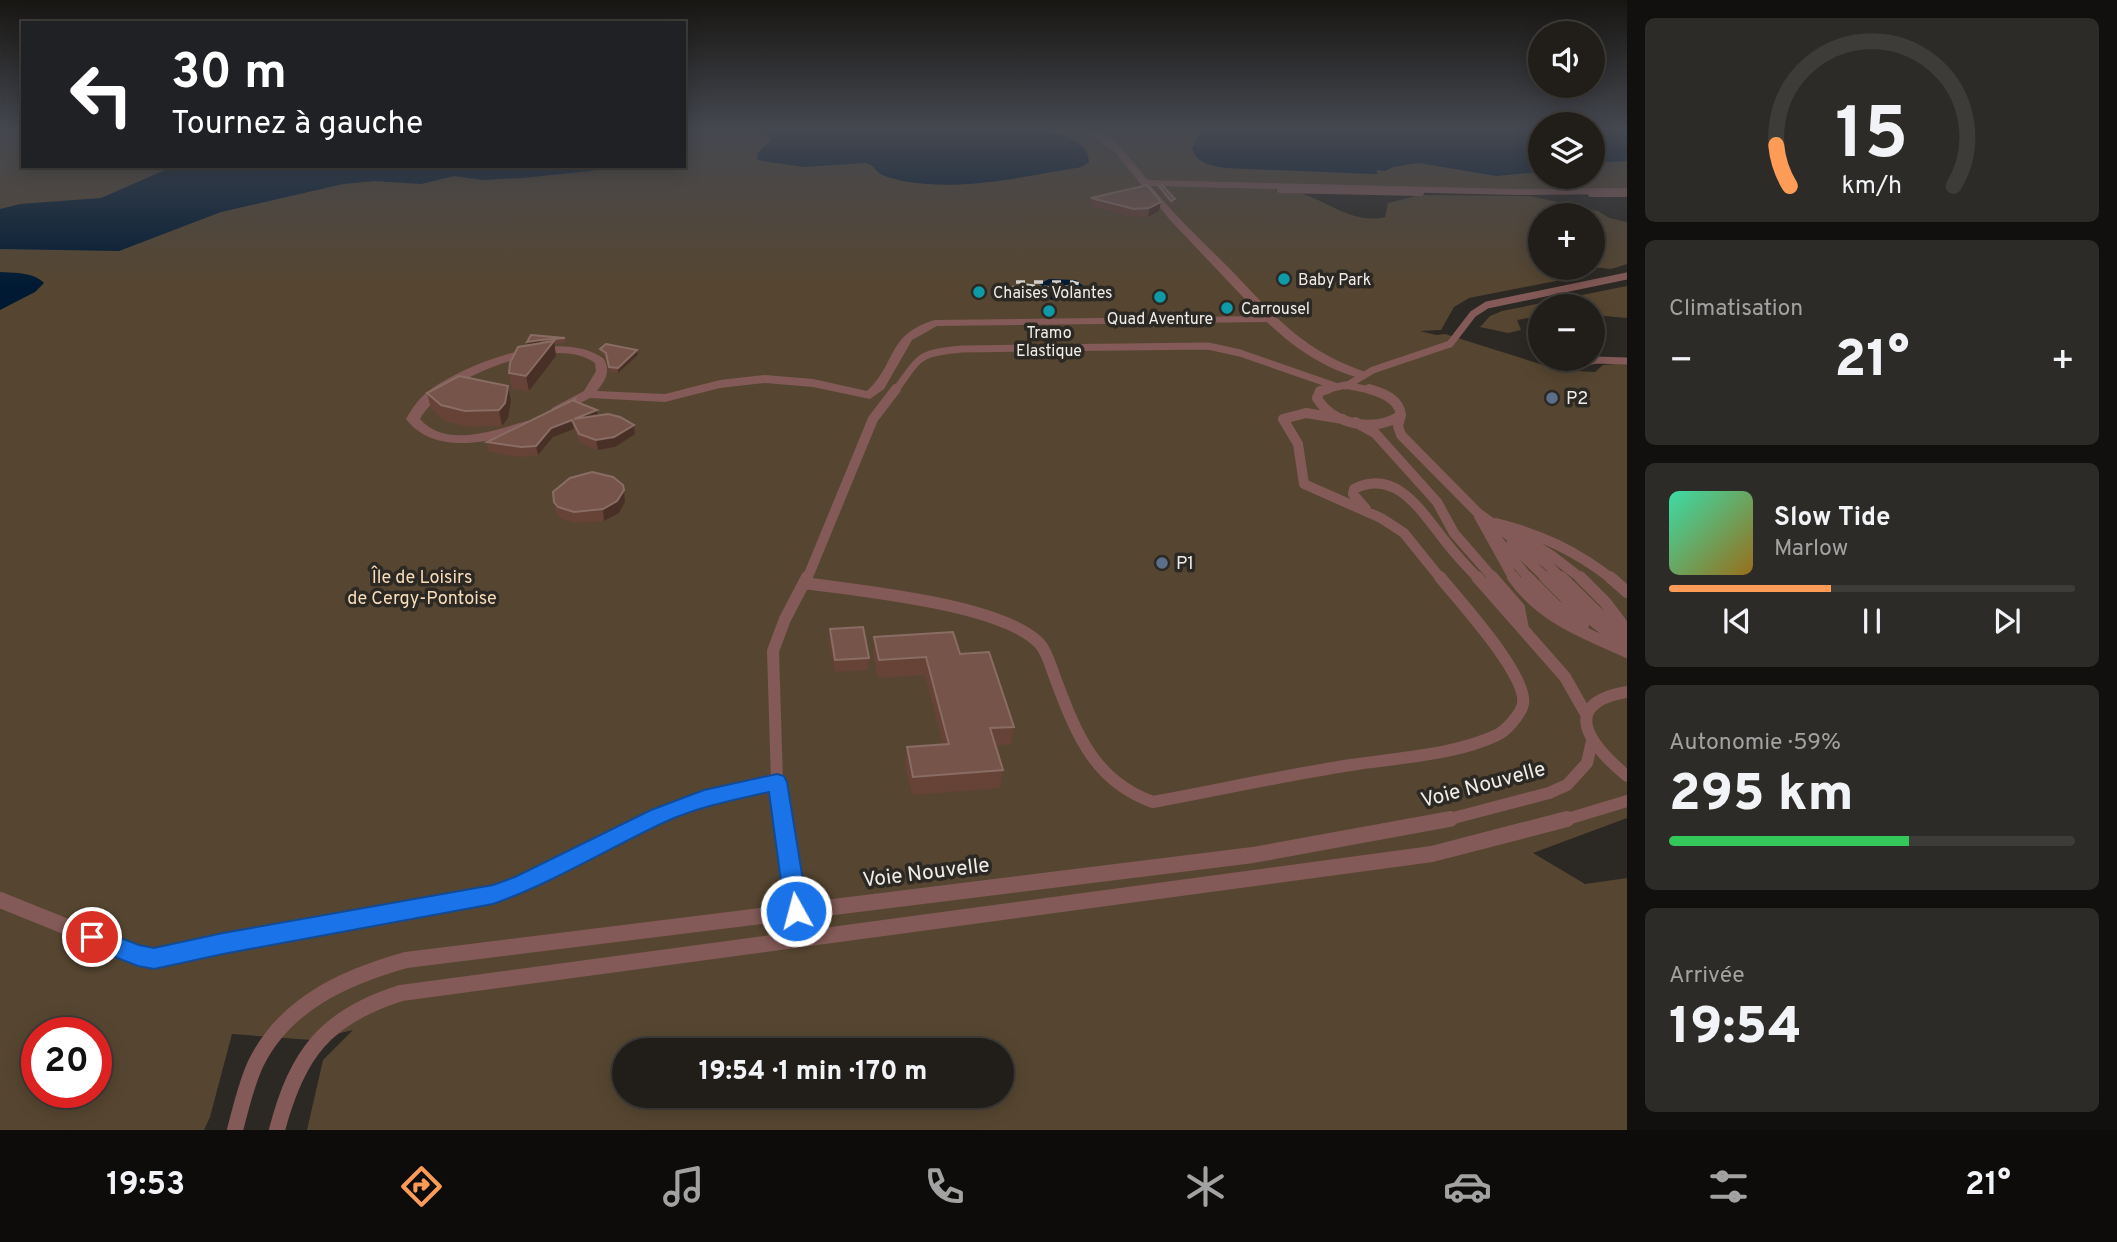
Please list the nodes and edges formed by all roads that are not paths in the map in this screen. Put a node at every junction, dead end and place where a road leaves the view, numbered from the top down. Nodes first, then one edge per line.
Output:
1 (1144, 183) joint
2 (1280, 190) dead end
3 (1627, 193) edge
4 (1627, 276) edge
5 (1269, 319) junction
6 (1605, 360) edge
7 (1627, 361) edge
8 (1373, 370) junction
9 (1362, 375) junction
10 (1340, 386) junction
11 (1381, 393) junction
12 (588, 394) junction
13 (1401, 415) junction
14 (1343, 419) junction
15 (1355, 422) junction
16 (1371, 513) junction
17 (1478, 513) junction
18 (1495, 523) junction
19 (805, 583) junction
20 (1627, 593) edge
21 (1523, 629) junction
22 (1627, 631) edge
23 (1627, 648) edge
24 (1627, 692) edge
25 (1586, 714) junction
26 (1592, 741) junction
27 (1627, 776) edge
28 (777, 782) junction
29 (1627, 801) edge
30 (0, 900) edge
31 (796, 911) junction
32 (235, 1130) edge
33 (277, 1130) edge

1 - 3 street
1 - 5 street
2 - 3 lane
4 - 8 lane
5 - 9 street
5 - 12 street
6 - 7 lane
8 - 9 lane
8 - 11 lane
9 - 10 lane
10 - 11 lane
10 - 14 lane
10 - 19 lane
11 - 13 lane
12 - 12 street
13 - 15 lane
13 - 17 lane
14 - 15 lane
14 - 16 lane
15 - 21 lane
16 - 19 lane
16 - 21 lane
17 - 18 lane
17 - 23 lane
17 - 23 lane
18 - 20 lane
18 - 22 lane
19 - 28 lane
21 - 25 lane
24 - 25 lane
25 - 26 lane
26 - 27 lane
26 - 31 lane, Voie Nouvelle
28 - 30 lane
28 - 31 lane
29 - 33 lane
31 - 32 lane, Voie Nouvelle

